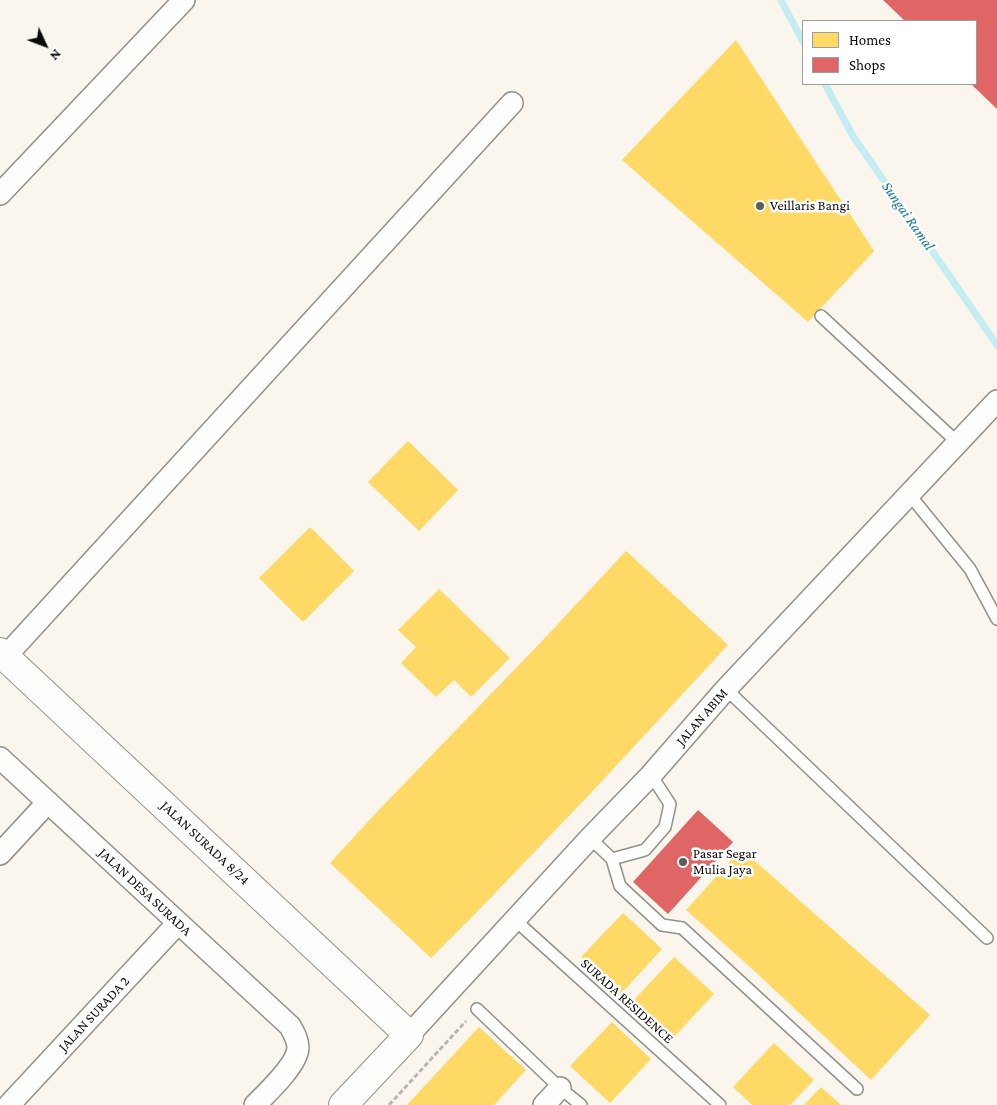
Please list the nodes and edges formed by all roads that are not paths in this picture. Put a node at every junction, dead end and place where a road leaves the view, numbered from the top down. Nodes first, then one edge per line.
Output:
1 (184, 0) edge
2 (512, 103) dead end
3 (0, 194) edge
4 (821, 316) dead end
5 (993, 405) edge
6 (957, 442) junction
7 (910, 494) junction
8 (997, 619) edge
9 (2, 654) edge
10 (726, 689) junction
11 (0, 758) edge
12 (651, 775) junction
13 (48, 802) junction
14 (590, 838) junction
15 (0, 854) edge
16 (612, 860) junction
17 (515, 920) junction
18 (178, 923) junction
19 (987, 938) dead end
20 (477, 1009) road end
21 (409, 1035) junction
22 (560, 1088) junction
23 (857, 1089) dead end
24 (9, 1105) edge
25 (255, 1105) edge
26 (343, 1105) edge
27 (544, 1105) edge
28 (581, 1105) edge
29 (720, 1105) edge

1 - 3 street
2 - 9 street
4 - 6 lane
5 - 6 street, JALAN ABIM
6 - 7 street, JALAN ABIM
7 - 8 lane
7 - 10 street, JALAN ABIM
9 - 21 street, JALAN SURADA 8/24
10 - 12 street, JALAN ABIM
10 - 19 lane
11 - 13 street, JALAN DESA SURADA
12 - 14 street, JALAN ABIM
12 - 16 lane
13 - 15 street
13 - 18 street, JALAN DESA SURADA
14 - 16 lane
14 - 17 street, JALAN ABIM
16 - 23 lane
17 - 21 street, JALAN ABIM
17 - 29 lane, SURADA RESIDENCE
18 - 24 street, JALAN SURADA 2
18 - 25 street, JALAN DESA SURADA
20 - 22 lane
21 - 26 street
22 - 27 street
22 - 28 lane

